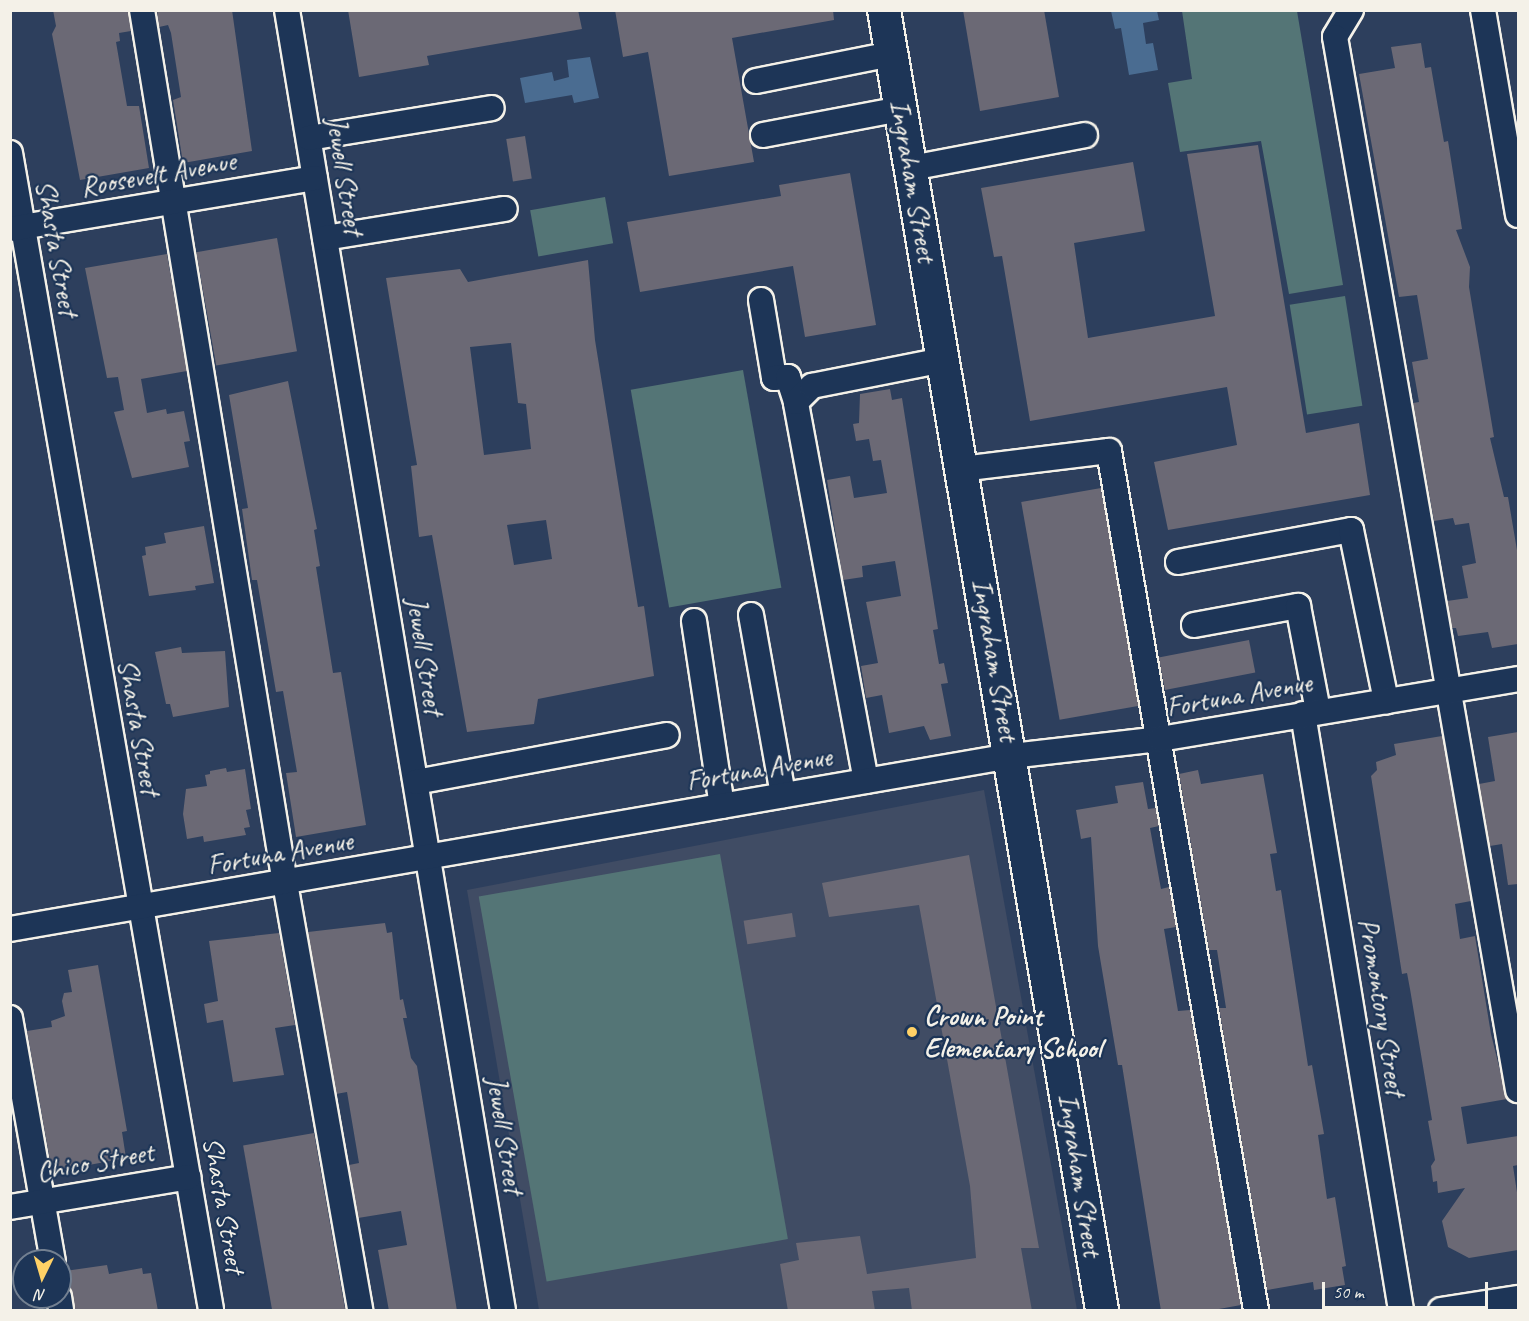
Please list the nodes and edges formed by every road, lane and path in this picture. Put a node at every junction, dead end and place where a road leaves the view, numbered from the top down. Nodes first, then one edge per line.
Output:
1 (142, 10) edge
2 (287, 10) edge
3 (884, 10) edge
4 (1351, 10) edge
5 (1484, 10) edge
6 (891, 54) junction
7 (756, 81) dead end
8 (492, 108) dead end
9 (900, 109) junction
10 (763, 135) dead end
11 (1086, 135) dead end
12 (309, 138) junction
13 (10, 153) edge
14 (911, 168) junction
15 (315, 178) junction
16 (174, 202) junction
17 (505, 209) dead end
18 (1518, 215) edge
19 (17, 228) edge
20 (325, 238) junction
21 (761, 300) dead end
22 (943, 360) junction
23 (796, 402) junction
24 (962, 469) junction
25 (1178, 562) dead end
26 (751, 615) dead end
27 (693, 621) dead end
28 (1194, 625) dead end
29 (1518, 679) edge
30 (1448, 690) junction
31 (1386, 701) junction
32 (1311, 712) junction
33 (667, 735) dead end
34 (1160, 739) junction
35 (1011, 756) junction
36 (866, 781) junction
37 (416, 782) junction
38 (783, 795) junction
39 (722, 806) junction
40 (428, 856) junction
41 (285, 883) junction
42 (139, 908) junction
43 (10, 929) edge
44 (10, 1018) edge
45 (1518, 1090) edge
46 (189, 1177) junction
47 (43, 1202) junction
48 (10, 1207) edge
49 (51, 1249) edge
50 (1518, 1298) edge
51 (211, 1311) edge
52 (360, 1311) edge
53 (504, 1311) edge
54 (1102, 1311) edge
55 (1256, 1311) edge
56 (1401, 1311) edge
57 (1441, 1311) edge

1 - 16 street
2 - 12 street, Jewell Street
3 - 6 main road, Ingraham Street
4 - 30 street
5 - 18 street
6 - 7 street
6 - 9 main road, Ingraham Street
8 - 12 street
9 - 10 street
9 - 14 main road, Ingraham Street
11 - 14 street
12 - 15 street, Jewell Street
13 - 19 street, Shasta Street
14 - 22 main road, Ingraham Street
15 - 16 street, Roosevelt Avenue
15 - 20 street, Jewell Street
16 - 19 street, Roosevelt Avenue
16 - 41 street
17 - 20 street
19 - 42 street, Shasta Street
20 - 37 street, Jewell Street
21 - 23 street
22 - 23 street
22 - 24 main road, Ingraham Street
23 - 36 street
24 - 34 street
24 - 35 main road, Ingraham Street
25 - 31 street
26 - 38 street
27 - 39 street
28 - 32 street, Promontory Street
29 - 30 street, Fortuna Avenue
30 - 31 street, Fortuna Avenue
30 - 45 street
31 - 32 street, Fortuna Avenue
32 - 34 street, Fortuna Avenue
32 - 56 street, Promontory Street
33 - 37 street
34 - 35 street, Fortuna Avenue
34 - 55 street
35 - 36 street, Fortuna Avenue
35 - 54 main road, Ingraham Street
36 - 38 street, Fortuna Avenue
37 - 40 street, Jewell Street
38 - 39 street, Fortuna Avenue
39 - 40 street, Fortuna Avenue
40 - 41 street, Fortuna Avenue
40 - 53 street, Jewell Street
41 - 42 street, Fortuna Avenue
41 - 52 street
42 - 43 street, Fortuna Avenue
42 - 46 street, Shasta Street
44 - 47 street
46 - 47 street, Chico Street
46 - 51 street, Shasta Street
47 - 48 street, Chico Street
47 - 49 street
50 - 57 street

